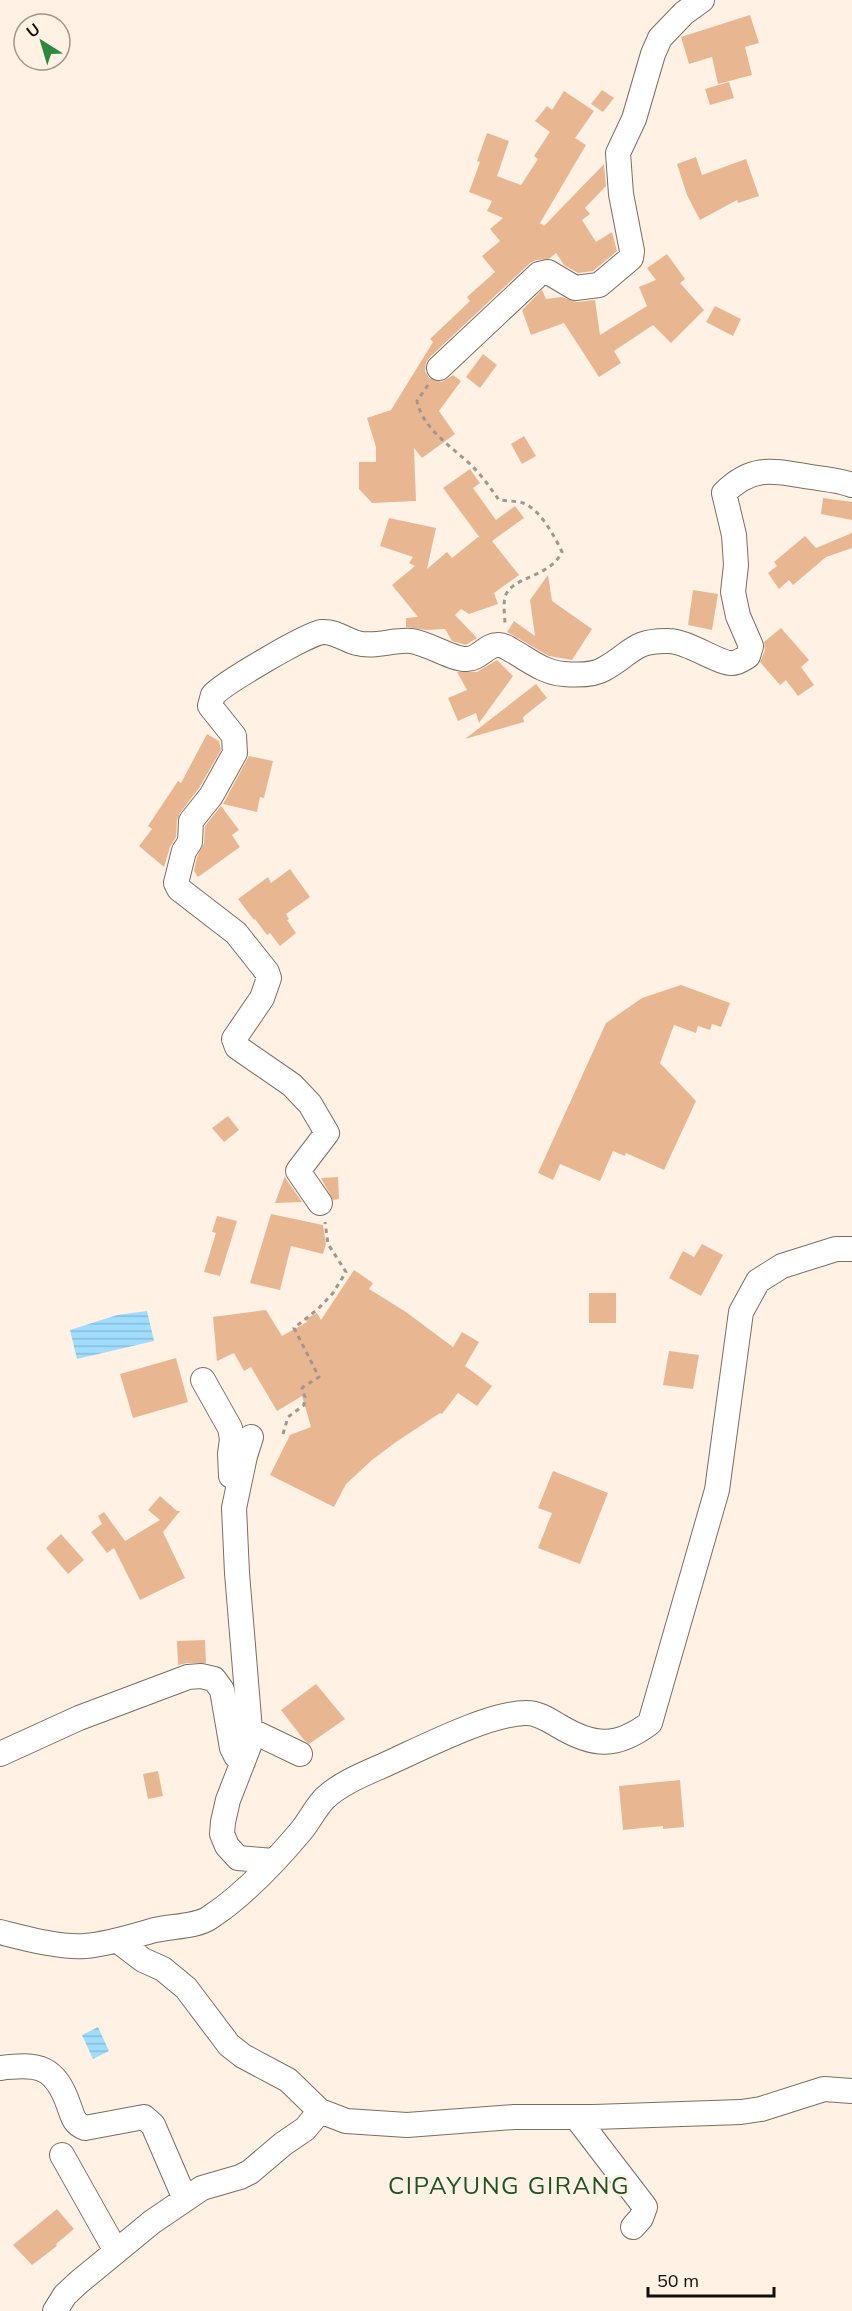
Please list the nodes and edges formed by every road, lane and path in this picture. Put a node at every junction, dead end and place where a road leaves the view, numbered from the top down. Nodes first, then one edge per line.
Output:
1 (702, 0) edge
2 (439, 368) joint
3 (852, 485) edge
4 (495, 645) junction
5 (320, 1203) joint
6 (852, 1248) edge
7 (203, 1380) dead end
8 (284, 1434) dead end
9 (251, 1437) dead end
10 (234, 1508) junction
11 (250, 1730) junction
12 (0, 1754) edge
13 (300, 1754) dead end
14 (243, 1762) junction
15 (273, 1861) junction
16 (0, 1932) edge
17 (118, 1941) junction
18 (0, 2068) edge
19 (852, 2091) edge
20 (320, 2111) junction
21 (576, 2117) junction
22 (62, 2155) dead end
23 (185, 2199) junction
24 (633, 2227) dead end
25 (116, 2251) junction
26 (55, 2311) edge

1 - 2 street
2 - 4 path
3 - 4 street
4 - 5 street
5 - 8 path
6 - 15 street
7 - 10 street
9 - 10 street
10 - 11 street
11 - 13 street
11 - 14 street
12 - 14 street
14 - 15 street
15 - 17 street
16 - 17 street
17 - 20 street
18 - 23 street
19 - 21 street
20 - 21 street
20 - 23 street
21 - 24 street
22 - 25 street
23 - 25 street
25 - 26 street

